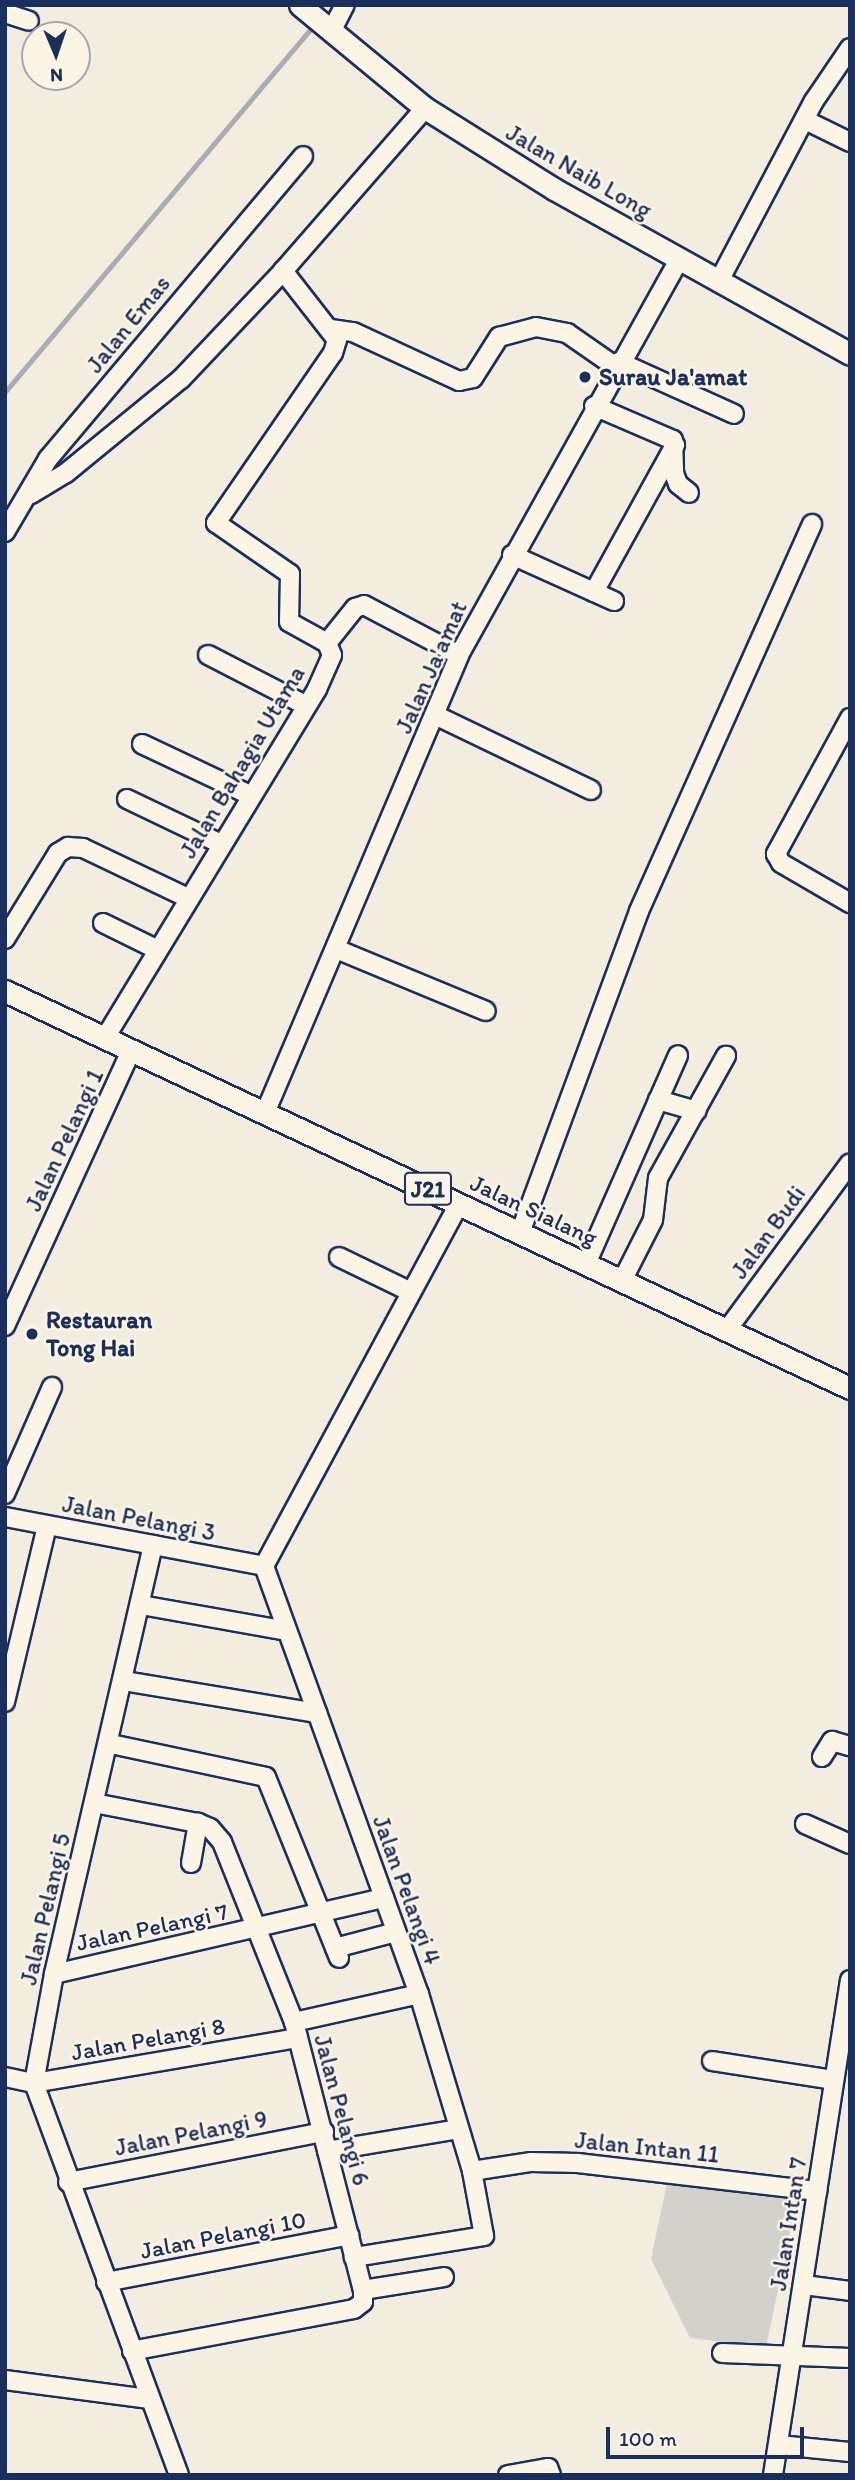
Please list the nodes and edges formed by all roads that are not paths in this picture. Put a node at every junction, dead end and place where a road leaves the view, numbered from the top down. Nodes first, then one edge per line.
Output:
1 (300, 5) edge
2 (345, 5) edge
3 (5, 13) edge
4 (29, 21) dead end
5 (332, 30) junction
6 (850, 48) edge
7 (425, 108) junction
8 (805, 120) junction
9 (850, 142) edge
10 (303, 156) dead end
11 (680, 259) junction
12 (283, 271) junction
13 (720, 279) junction
14 (331, 329) junction
15 (850, 354) edge
16 (618, 364) junction
17 (594, 406) junction
18 (734, 414) dead end
19 (675, 445) junction
20 (31, 494) junction
21 (689, 494) dead end
22 (811, 524) dead end
23 (5, 532) edge
24 (512, 555) junction
25 (594, 592) junction
26 (614, 601) dead end
27 (327, 643) junction
28 (208, 655) dead end
29 (459, 656) junction
30 (305, 705) junction
31 (435, 715) junction
32 (850, 718) edge
33 (142, 744) dead end
34 (591, 790) dead end
35 (250, 795) junction
36 (127, 799) dead end
37 (220, 844) junction
38 (188, 898) junction
39 (850, 903) edge
40 (103, 923) dead end
41 (5, 939) edge
42 (336, 949) junction
43 (158, 950) junction
44 (5, 991) edge
45 (486, 1011) dead end
46 (105, 1038) junction
47 (131, 1051) junction
48 (678, 1055) dead end
49 (726, 1056) dead end
50 (658, 1100) junction
51 (696, 1111) junction
52 (265, 1113) junction
53 (850, 1163) edge
54 (459, 1204) junction
55 (520, 1233) junction
56 (339, 1257) dead end
57 (586, 1264) junction
58 (622, 1281) junction
59 (411, 1292) junction
60 (5, 1326) edge
61 (727, 1330) junction
62 (52, 1387) dead end
63 (850, 1388) edge
64 (5, 1494) edge
65 (5, 1517) edge
66 (47, 1525) junction
67 (153, 1545) junction
68 (264, 1566) junction
69 (141, 1605) junction
70 (287, 1631) junction
71 (124, 1681) junction
72 (5, 1703) edge
73 (317, 1713) junction
74 (111, 1744) junction
75 (850, 1746) edge
76 (822, 1757) dead end
77 (94, 1803) junction
78 (198, 1823) junction
79 (805, 1824) dead end
80 (850, 1844) edge
81 (191, 1863) dead end
82 (384, 1898) junction
83 (321, 1913) junction
84 (260, 1928) junction
85 (396, 1932) junction
86 (54, 1973) junction
87 (850, 1980) edge
88 (419, 1994) junction
89 (296, 2030) junction
90 (712, 2061) dead end
91 (5, 2077) edge
92 (34, 2082) junction
93 (839, 2089) edge
94 (458, 2129) junction
95 (324, 2132) junction
96 (327, 2151) junction
97 (472, 2171) junction
98 (68, 2182) junction
99 (817, 2191) junction
100 (349, 2235) junction
101 (354, 2257) junction
102 (444, 2277) dead end
103 (106, 2282) junction
104 (804, 2285) junction
105 (363, 2290) junction
106 (850, 2291) edge
107 (132, 2351) junction
108 (722, 2353) dead end
109 (793, 2356) junction
110 (850, 2358) edge
111 (6, 2378) edge
112 (150, 2399) junction
113 (779, 2445) junction
114 (850, 2452) edge
115 (179, 2475) edge
116 (508, 2475) edge
117 (551, 2475) edge
118 (773, 2475) edge

1 - 5 main road, Jalan Naib Long
2 - 5 street
3 - 4 street
5 - 7 main road, Jalan Naib Long
6 - 8 street
7 - 11 main road, Jalan Naib Long
7 - 12 street
8 - 9 street
8 - 13 street
10 - 20 street, Jalan Emas
11 - 13 main road, Jalan Naib Long
11 - 16 street, Jalan Ja'amat
12 - 14 street
12 - 20 street
13 - 15 main road, Jalan Naib Long
14 - 16 street
14 - 27 street, Jalan Bahagia Utama
16 - 17 street, Jalan Ja'amat
16 - 18 street
17 - 19 street
17 - 24 street, Jalan Ja'amat
19 - 21 street
19 - 25 street
20 - 23 street, Jalan Emas
22 - 55 street
24 - 25 street
24 - 29 street, Jalan Ja'amat
25 - 26 street
27 - 29 street
27 - 30 street, Jalan Bahagia Utama
28 - 30 street
29 - 31 street, Jalan Ja'amat
30 - 35 street, Jalan Bahagia Utama
31 - 34 street
31 - 42 street, Jalan Ja'amat
32 - 39 street
33 - 35 street
35 - 37 street, Jalan Bahagia Utama
36 - 37 street
37 - 38 street, Jalan Bahagia Utama
38 - 41 street
38 - 43 street, Jalan Bahagia Utama
40 - 43 street
42 - 45 street
42 - 52 street, Jalan Ja'amat
43 - 46 street, Jalan Bahagia Utama
44 - 46 main road, Jalan Sialang / J21
46 - 47 main road, Jalan Sialang / J21
47 - 52 main road, Jalan Sialang / J21
47 - 60 street, Jalan Pelangi 1
48 - 50 street
49 - 51 street
50 - 51 street
50 - 57 street
51 - 58 street
52 - 54 main road, Jalan Sialang / J21
53 - 61 street, Jalan Budi
54 - 55 main road, Jalan Sialang / J21
54 - 59 street
55 - 57 main road, Jalan Sialang / J21
56 - 59 street
57 - 58 main road, Jalan Sialang / J21
58 - 61 main road, Jalan Sialang / J21
59 - 68 street
61 - 63 main road, Jalan Sialang / J21
62 - 64 street
65 - 66 street, Jalan Pelangi 3
66 - 67 street, Jalan Pelangi 3
66 - 72 street
67 - 68 street, Jalan Pelangi 3
67 - 69 street, Jalan Pelangi 5
68 - 70 street, Jalan Pelangi 4
69 - 70 street
69 - 71 street, Jalan Pelangi 5
70 - 73 street, Jalan Pelangi 4
71 - 73 street
71 - 74 street, Jalan Pelangi 5
73 - 82 street, Jalan Pelangi 4
74 - 77 street, Jalan Pelangi 5
74 - 83 street
75 - 76 street
77 - 78 street
77 - 86 street, Jalan Pelangi 5
78 - 81 street
78 - 84 street, Jalan Pelangi 6
79 - 80 street
82 - 83 street, Jalan Pelangi 7
82 - 85 street, Jalan Pelangi 4
83 - 84 street, Jalan Pelangi 7
83 - 85 street
84 - 86 street, Jalan Pelangi 7
84 - 89 street, Jalan Pelangi 6
85 - 88 street, Jalan Pelangi 4
86 - 92 street, Jalan Pelangi 5
87 - 93 street, Jalan Intan 7
88 - 89 street, Jalan Pelangi 8
88 - 94 street, Jalan Pelangi 4
89 - 92 street, Jalan Pelangi 8
89 - 95 street, Jalan Pelangi 6
90 - 93 street
91 - 92 street, Jalan Pelangi 8
92 - 98 street, Jalan Pelangi 5
93 - 99 street, Jalan Intan 7
94 - 96 street
94 - 97 street, Jalan Pelangi 4
95 - 96 street, Jalan Pelangi 6
95 - 98 street, Jalan Pelangi 9
96 - 100 street, Jalan Pelangi 6
97 - 99 street, Jalan Intan 11
97 - 101 street, Jalan Pelangi 4
98 - 103 street, Jalan Pelangi 5
99 - 104 street, Jalan Intan 7
100 - 101 street, Jalan Pelangi 6
100 - 103 street, Jalan Pelangi 10
101 - 105 street, Jalan Pelangi 6
102 - 105 street
103 - 107 street, Jalan Pelangi 5
104 - 106 street
104 - 109 street, Jalan Intan 7
105 - 107 street
107 - 112 street, Jalan Pelangi 5
108 - 109 street
109 - 110 street
109 - 113 street, Jalan Intan 7
111 - 112 street
112 - 115 street, Jalan Pelangi 5
113 - 114 street
113 - 118 street, Jalan Intan 7
116 - 117 street

